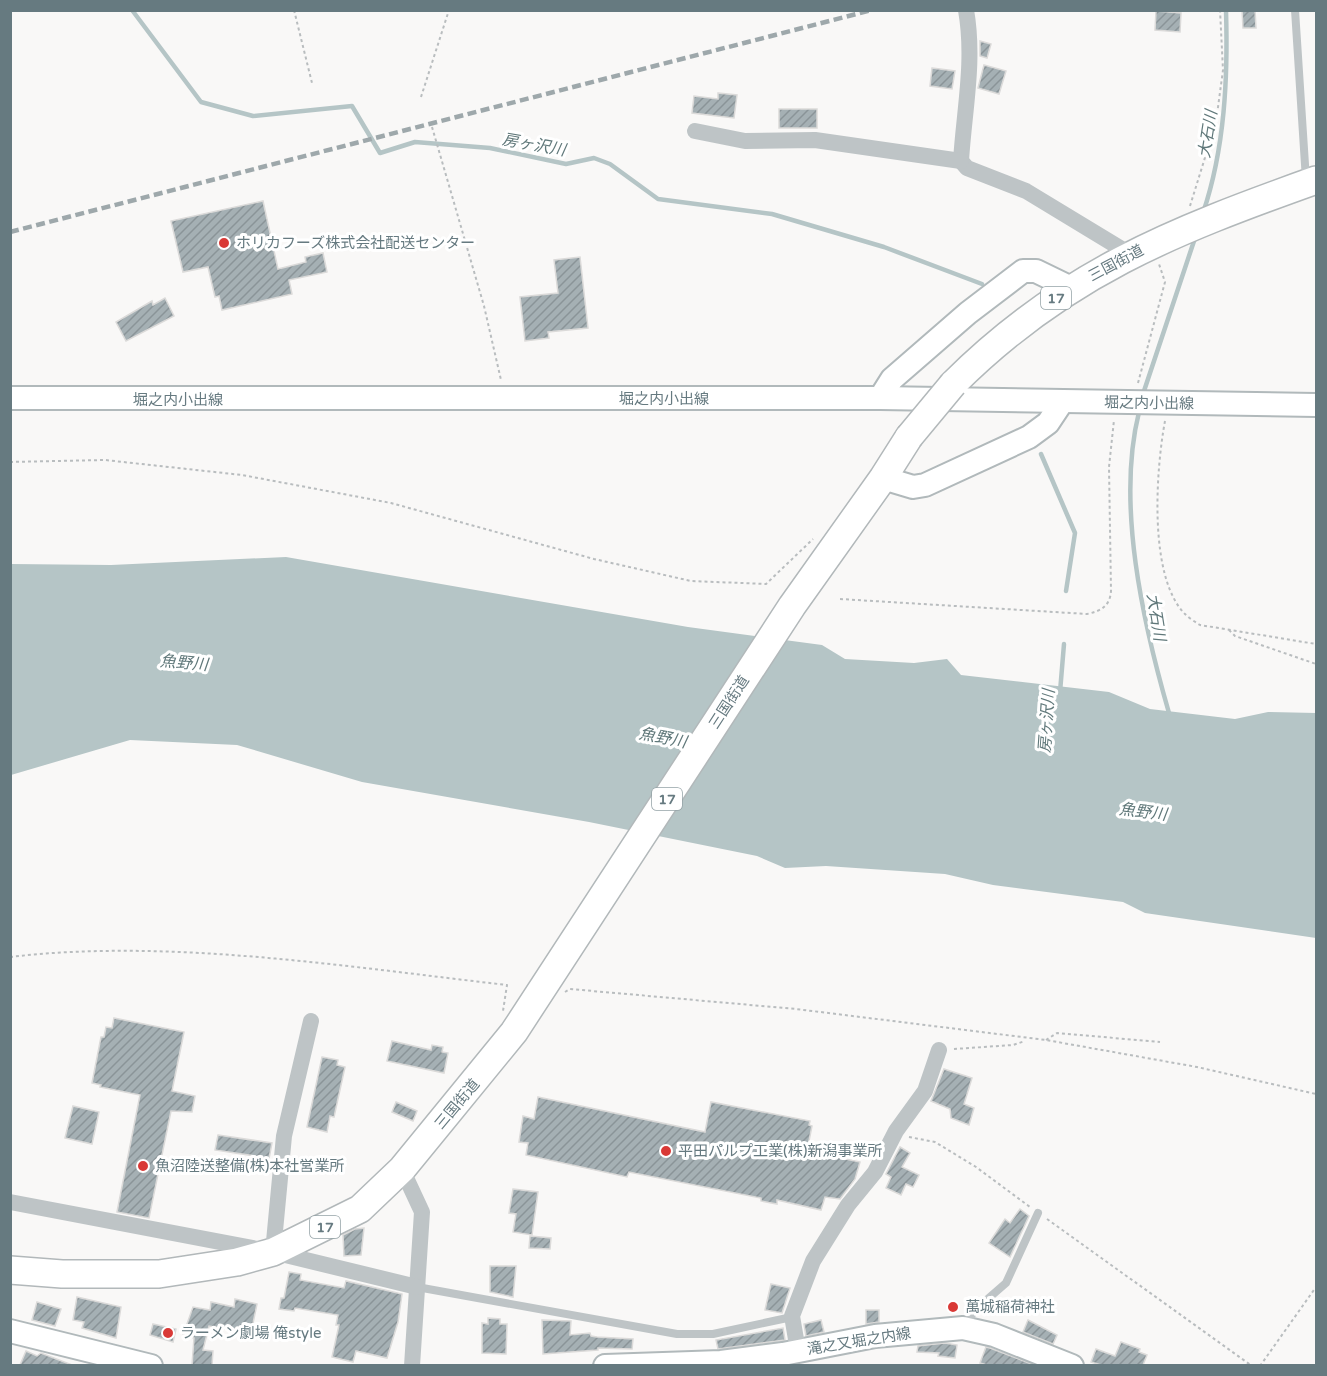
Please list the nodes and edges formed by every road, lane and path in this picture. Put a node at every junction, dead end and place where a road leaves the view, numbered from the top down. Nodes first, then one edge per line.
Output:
1 (294, 10) edge
2 (449, 10) edge
3 (966, 10) edge
4 (1220, 10) edge
5 (1295, 10) edge
6 (312, 83) dead end
7 (422, 97) dead end
8 (432, 127) dead end
9 (695, 130) dead end
10 (961, 161) junction
11 (1312, 182) edge
12 (1190, 209) dead end
13 (1152, 244) junction
14 (1071, 288) junction
15 (10, 398) edge
16 (880, 398) junction
17 (506, 400) junction
18 (1062, 402) junction
19 (1124, 403) junction
20 (1168, 404) junction
21 (1317, 405) edge
22 (10, 462) edge
23 (883, 478) junction
24 (766, 584) dead end
25 (840, 599) dead end
26 (1229, 630) junction
27 (1317, 644) edge
28 (1317, 664) edge
29 (10, 957) edge
30 (550, 994) junction
31 (311, 1021) dead end
32 (514, 1032) junction
33 (1028, 1040) junction
34 (1046, 1040) junction
35 (1160, 1042) dead end
36 (939, 1050) joint
37 (1317, 1094) edge
38 (896, 1131) junction
39 (402, 1169) junction
40 (10, 1202) edge
41 (1038, 1213) junction
42 (273, 1252) junction
43 (10, 1270) edge
44 (417, 1287) junction
45 (1317, 1287) edge
46 (792, 1317) junction
47 (963, 1328) junction
48 (10, 1331) edge
49 (789, 1357) edge
50 (151, 1365) edge
51 (412, 1365) edge
52 (605, 1365) edge
53 (1072, 1365) edge
54 (1252, 1365) edge
55 (1260, 1365) edge

1 - 6 path
2 - 7 path
3 - 10 street
4 - 12 path
5 - 11 lane
8 - 17 path
9 - 10 street
10 - 13 street
11 - 13 highway, 三国街道 / 17
13 - 14 highway, 三国街道 / 17
13 - 19 path
14 - 16 main road
14 - 23 highway, 三国街道 / 17, bridge
15 - 17 main road, 堀之内小出線
16 - 17 main road, 堀之内小出線
16 - 18 main road, 堀之内小出線
18 - 19 main road, 堀之内小出線
18 - 23 main road
19 - 20 main road, 堀之内小出線
19 - 25 path
20 - 21 main road, 堀之内小出線
20 - 26 path
22 - 24 path
23 - 30 highway, 三国街道 / 17
26 - 27 path
26 - 28 path
29 - 32 path
30 - 32 highway, 三国街道 / 17
30 - 33 path
31 - 42 street
32 - 39 highway, 三国街道 / 17
33 - 34 path
33 - 36 path
34 - 35 path
34 - 37 path
36 - 38 street
38 - 41 path
38 - 46 street
39 - 42 highway, 三国街道 / 17
39 - 44 street
40 - 42 street
41 - 47 lane
41 - 54 path
42 - 43 highway, 三国街道 / 17
42 - 44 street
44 - 46 lane
44 - 51 street
45 - 55 path
46 - 49 street
47 - 49 main road, 滝之又堀之内線
47 - 53 main road, 滝之又堀之内線
48 - 50 main road
49 - 52 main road, 滝之又堀之内線

